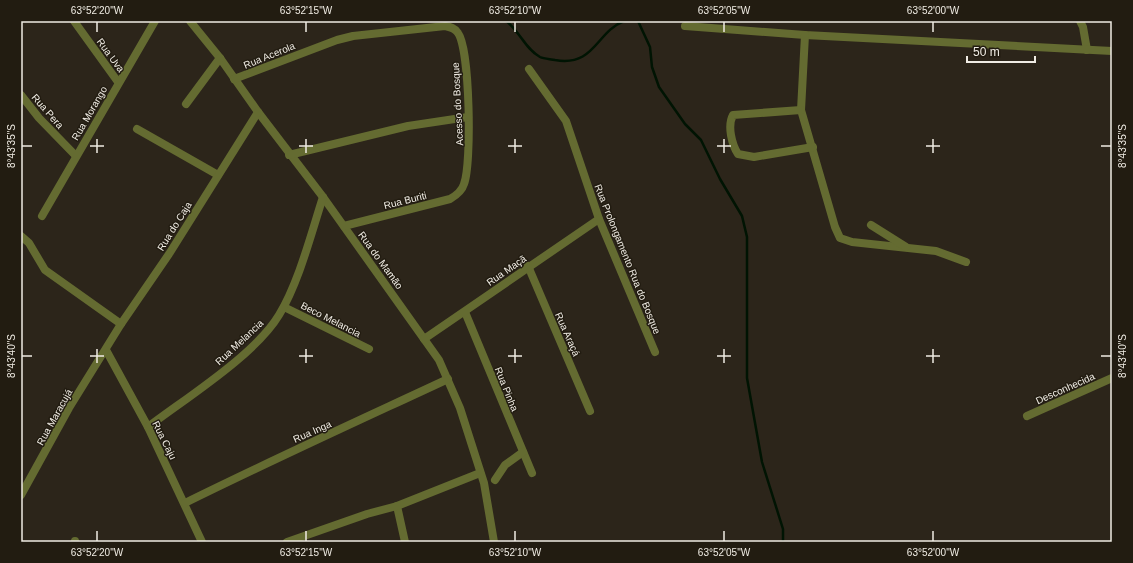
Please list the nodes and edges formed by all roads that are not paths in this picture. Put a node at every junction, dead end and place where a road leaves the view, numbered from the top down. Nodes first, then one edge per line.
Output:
1 (74, 21) edge
2 (155, 21) edge
3 (190, 21) edge
4 (1082, 24) edge
5 (685, 26) dead end
6 (452, 28) joint
7 (804, 35) junction
8 (1087, 50) junction
9 (1112, 51) edge
10 (220, 58) junction
11 (529, 69) dead end
12 (234, 79) junction
13 (118, 82) junction
14 (21, 95) edge
15 (186, 104) dead end
16 (801, 110) junction
17 (258, 112) junction
18 (468, 117) junction
19 (136, 129) dead end
20 (813, 147) junction
21 (289, 154) junction
22 (76, 156) junction
23 (218, 175) junction
24 (465, 183) joint
25 (323, 197) junction
26 (42, 216) dead end
27 (599, 219) junction
28 (872, 225) dead end
29 (344, 226) junction
30 (21, 236) edge
31 (907, 248) junction
32 (966, 262) dead end
33 (528, 266) junction
34 (284, 306) junction
35 (465, 312) junction
36 (121, 324) junction
37 (424, 339) junction
38 (369, 349) dead end
39 (106, 350) junction
40 (655, 352) dead end
41 (448, 378) junction
42 (1112, 378) edge
43 (590, 411) dead end
44 (1027, 416) dead end
45 (148, 427) junction
46 (523, 452) junction
47 (480, 473) junction
48 (532, 473) dead end
49 (495, 480) dead end
50 (21, 495) edge
51 (185, 503) junction
52 (397, 506) junction
53 (202, 542) edge
54 (287, 542) edge
55 (404, 542) edge
56 (494, 542) edge

1 - 13 street, Rua Uva
2 - 13 street, Rua Morango
3 - 10 street, Rua do Mamão
4 - 8 street
5 - 7 street
6 - 12 street, Rua Acerola
6 - 18 street, Acesso do Bosque
7 - 8 street
7 - 16 street
8 - 9 street
10 - 12 street, Rua do Mamão
10 - 15 street
11 - 27 street, Rua Prolongamento Rua do Bosque
12 - 17 street, Rua do Mamão
13 - 22 street, Rua Morango
14 - 22 street, Rua Pera
16 - 20 street
16 - 20 street
17 - 21 street, Rua do Mamão
17 - 23 street, Rua do Caja
18 - 21 street
18 - 24 street, Acesso do Bosque
19 - 23 street
20 - 31 street
21 - 25 street, Rua do Mamão
22 - 26 street, Rua Morango
23 - 36 street, Rua do Caja
24 - 29 street, Rua Buriti
25 - 29 street, Rua do Mamão
25 - 34 street, Rua Melancia
27 - 33 street, Rua Maçã
27 - 40 street, Rua Prolongamento Rua do Bosque
28 - 31 street
29 - 37 street, Rua do Mamão
30 - 36 street
31 - 32 street
33 - 35 street, Rua Maçã
33 - 43 street, Rua Araçá
34 - 38 street, Beco Melancia
34 - 45 street, Rua Melancia
35 - 37 street, Rua Maçã
35 - 46 street, Rua Pinha
36 - 39 street, Rua do Caja
37 - 41 street, Rua do Mamão
39 - 45 street, Rua Caju
39 - 50 street, Rua Maracujá
41 - 47 street, Rua do Mamão
41 - 51 street, Rua Inga
42 - 44 street, Desconhecida
45 - 51 street, Rua Caju
46 - 48 street, Rua Pinha
46 - 49 street
47 - 52 street
47 - 56 street, Rua do Mamão
51 - 53 street, Rua Caju
52 - 54 street
52 - 55 street

